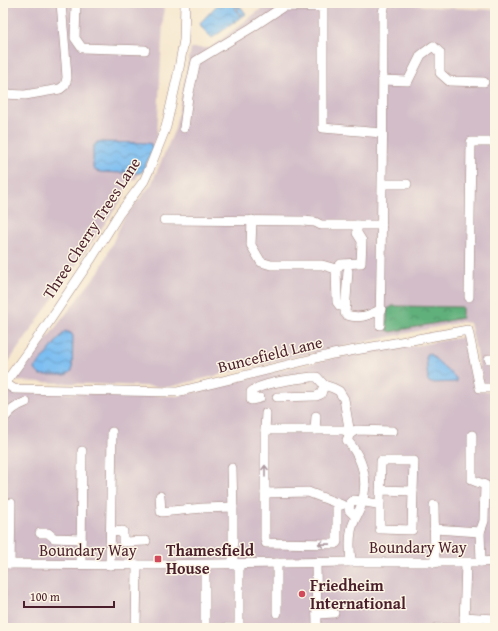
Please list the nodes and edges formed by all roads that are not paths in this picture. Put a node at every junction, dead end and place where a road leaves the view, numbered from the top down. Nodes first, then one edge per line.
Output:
1 (61, 3) edge
2 (76, 3) edge
3 (185, 3) edge
4 (385, 3) edge
5 (145, 50) dead end
6 (383, 80) junction
7 (484, 82) dead end
8 (3, 94) edge
9 (184, 128) dead end
10 (382, 133) junction
11 (495, 142) edge
12 (383, 184) junction
13 (407, 184) dead end
14 (164, 220) dead end
15 (252, 220) junction
16 (357, 226) junction
17 (382, 226) junction
18 (336, 269) junction
19 (348, 271) dead end
20 (469, 297) dead end
21 (346, 305) junction
22 (381, 309) junction
23 (380, 325) dead end
24 (4, 383) edge
25 (324, 385) junction
26 (495, 388) edge
27 (277, 397) dead end
28 (260, 398) dead end
29 (26, 402) dead end
30 (266, 413) dead end
31 (316, 416) dead end
32 (3, 420) edge
33 (264, 430) junction
34 (315, 430) junction
35 (393, 431) dead end
36 (112, 432) dead end
37 (350, 434) junction
38 (472, 435) dead end
39 (82, 451) dead end
40 (232, 468) dead end
41 (380, 490) junction
42 (413, 491) junction
43 (265, 493) junction
44 (160, 496) dead end
45 (362, 501) junction
46 (11, 502) dead end
47 (380, 502) junction
48 (337, 503) junction
49 (434, 505) dead end
50 (233, 507) junction
51 (349, 507) junction
52 (356, 518) junction
53 (434, 529) junction
54 (111, 532) junction
55 (480, 532) junction
56 (40, 533) dead end
57 (81, 539) junction
58 (146, 541) dead end
59 (495, 561) edge
60 (351, 562) junction
61 (481, 562) junction
62 (277, 563) junction
63 (316, 563) junction
64 (435, 563) junction
65 (466, 563) junction
66 (7, 564) edge
67 (81, 564) junction
68 (236, 564) junction
69 (110, 565) junction
70 (137, 565) junction
71 (205, 565) junction
72 (277, 613) dead end
73 (334, 613) dead end
74 (317, 614) junction
75 (464, 618) junction
76 (495, 619) edge
77 (136, 628) edge
78 (205, 628) edge
79 (226, 628) edge
80 (317, 628) edge
81 (436, 628) edge
82 (465, 628) edge

1 - 8 street
2 - 5 street
3 - 24 street, Three Cherry Trees Lane
4 - 6 street
6 - 7 street
6 - 10 street
9 - 10 street
10 - 12 street
11 - 20 street
12 - 13 street
12 - 17 street
14 - 15 street
15 - 16 street
15 - 18 street
16 - 17 street
16 - 18 street
17 - 22 street
18 - 21 street
19 - 21 street
21 - 22 street
22 - 23 street
24 - 26 street, Buncefield Lane
25 - 27 street
25 - 28 street
25 - 37 street
29 - 32 street
30 - 33 street
31 - 34 street
33 - 34 street
43 -> 33 street
34 - 37 street
35 - 37 street
36 - 54 street
37 - 45 street
38 - 55 street
39 - 57 street
40 - 50 street
41 - 42 street
41 - 42 street
41 - 47 street
42 - 47 street
43 - 48 street
48 -> 43 street
44 - 50 street
45 - 47 street
45 - 51 street
45 - 52 street
46 - 66 street
48 - 51 street
49 - 53 street
50 - 68 street
51 - 52 street
52 - 60 street
53 - 55 street
53 - 64 street
54 - 58 street
54 - 69 street
55 - 61 street
56 - 57 street
57 - 67 street
59 - 61 street, Boundary Way
60 - 63 street, Boundary Way
60 - 64 street, Boundary Way
61 - 65 street, Boundary Way
62 - 63 street, Boundary Way
62 - 68 street, Boundary Way
62 - 72 street
63 - 74 street
64 - 65 street, Boundary Way
65 - 75 street
66 - 67 street, Boundary Way
67 - 69 street, Boundary Way
68 - 71 street, Boundary Way
68 - 79 street
69 - 70 street, Boundary Way
70 - 71 street, Boundary Way
70 - 77 street
71 - 78 street
73 - 74 street
74 - 80 street
75 - 76 street
75 - 82 street
81 - 82 street

